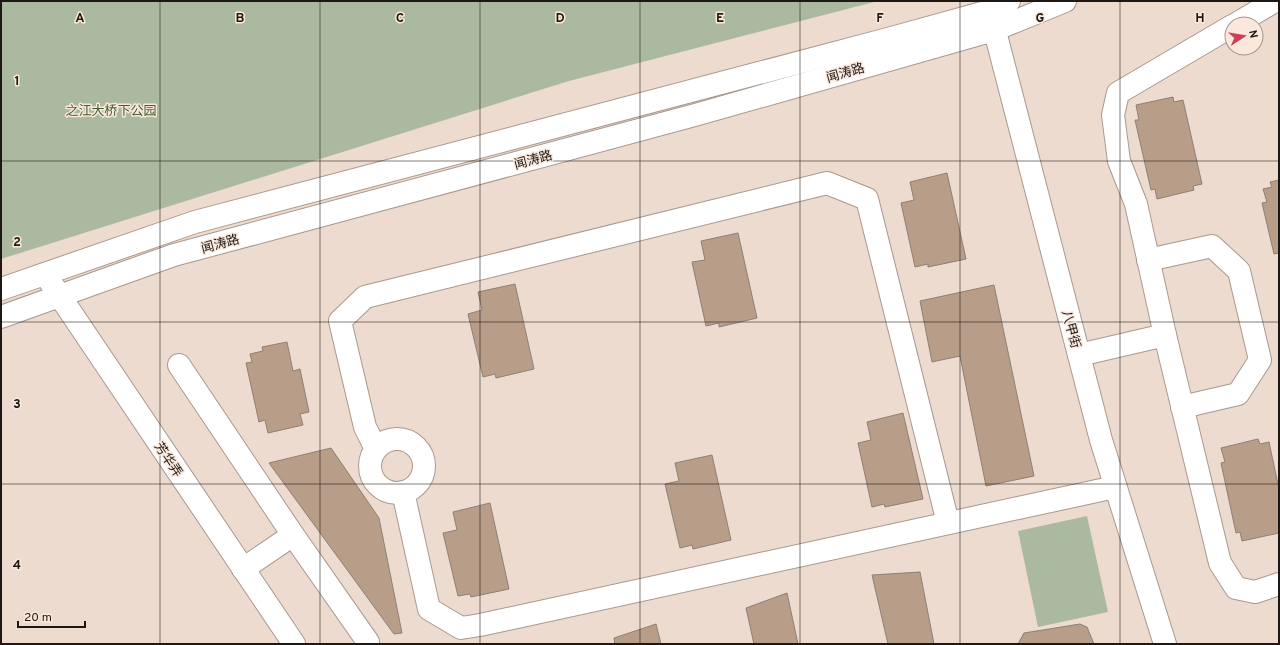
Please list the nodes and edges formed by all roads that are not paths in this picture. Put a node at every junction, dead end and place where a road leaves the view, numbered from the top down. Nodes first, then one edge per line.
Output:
1 (1009, 1) edge
2 (1065, 1) edge
3 (1275, 1) edge
4 (1250, 16) edge
5 (992, 20) junction
6 (1224, 31) edge
7 (1148, 260) junction
8 (45, 274) junction
9 (1, 289) edge
10 (59, 296) junction
11 (1, 317) edge
12 (1165, 335) junction
13 (1078, 355) junction
14 (179, 365) dead end
15 (1182, 406) junction
16 (376, 449) junction
17 (1115, 487) junction
18 (403, 492) junction
19 (948, 523) junction
20 (293, 535) junction
21 (243, 569) junction
22 (1279, 584) edge
23 (368, 642) dead end
24 (294, 644) edge
25 (1165, 644) edge

1 - 5 main road, 闻涛路
2 - 5 main road, 闻涛路
3 - 4 main road
5 - 8 main road, 闻涛路
5 - 10 main road, 闻涛路
5 - 13 main road, 八甲街
6 - 7 main road
7 - 12 main road
7 - 15 main road
8 - 9 main road, 闻涛路
8 - 10 main road, 芳华弄
10 - 11 main road, 闻涛路
10 - 21 main road, 芳华弄
12 - 13 main road
12 - 15 main road
13 - 17 main road, 八甲街
14 - 20 main road
15 - 22 main road
16 - 18 main road
16 - 18 main road
16 - 19 main road
17 - 19 main road
17 - 25 main road, 八甲街
18 - 19 main road
20 - 21 main road
20 - 23 main road
21 - 24 main road, 芳华弄

